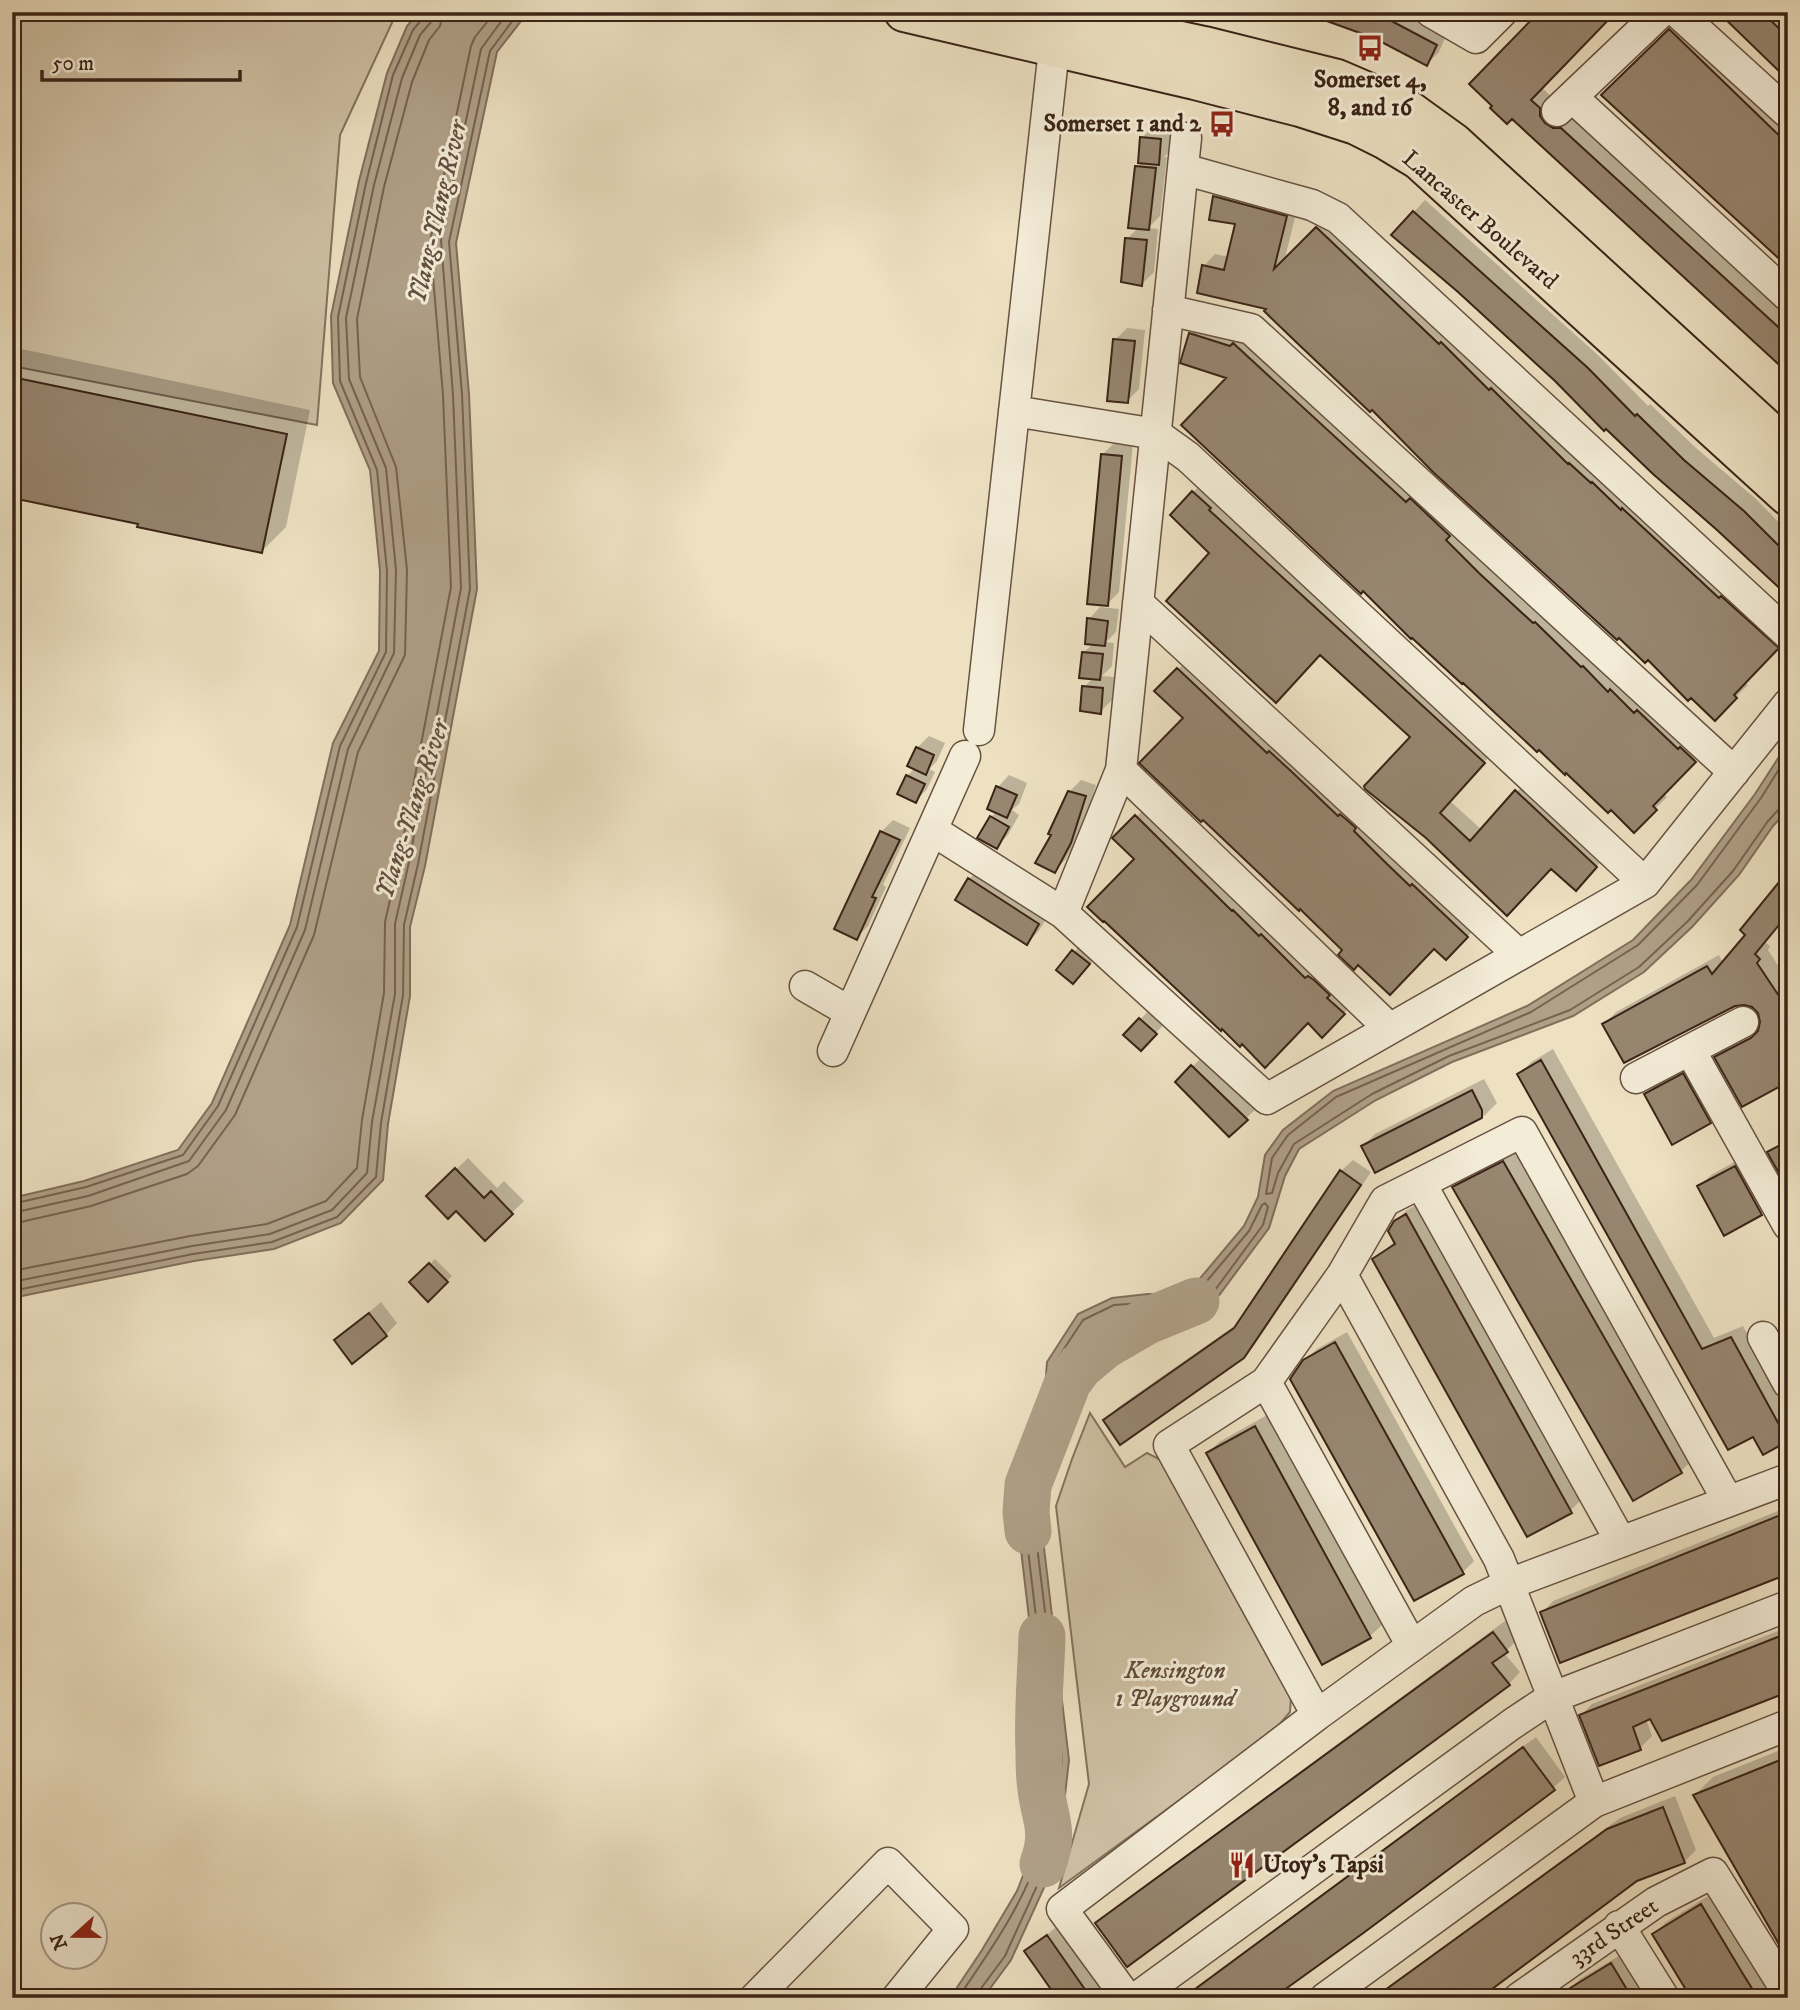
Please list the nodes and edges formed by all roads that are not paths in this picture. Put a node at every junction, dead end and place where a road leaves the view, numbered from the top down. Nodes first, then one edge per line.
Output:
1 (904, 12) edge
2 (1431, 12) edge
3 (1502, 12) edge
4 (1661, 12) edge
5 (1677, 12) edge
6 (988, 22) edge
7 (1059, 23) edge
8 (1788, 113) edge
9 (1186, 138) dead end
10 (1183, 169) junction
11 (1788, 296) edge
12 (1168, 310) junction
13 (1014, 411) junction
14 (1156, 435) junction
15 (1788, 449) edge
16 (1788, 496) edge
17 (1138, 603) junction
18 (1788, 634) edge
19 (1788, 704) edge
20 (979, 730) dead end
21 (965, 756) dead end
22 (1121, 770) junction
23 (1734, 772) junction
24 (932, 830) junction
25 (1645, 883) junction
26 (1063, 913) junction
27 (1518, 954) junction
28 (805, 986) dead end
29 (850, 1012) junction
30 (1743, 1022) dead end
31 (1389, 1028) junction
32 (1690, 1050) junction
33 (832, 1051) dead end
34 (1636, 1078) dead end
35 (1421, 1184) junction
36 (1788, 1225) edge
37 (1342, 1275) junction
38 (1763, 1337) dead end
39 (1266, 1382) junction
40 (1788, 1383) edge
41 (1788, 1479) edge
42 (1728, 1502) junction
43 (1621, 1542) junction
44 (1509, 1584) junction
45 (1788, 1606) edge
46 (1412, 1646) junction
47 (1551, 1698) junction
48 (1317, 1715) junction
49 (1788, 1725) edge
50 (1594, 1802) junction
51 (1619, 1926) junction
52 (1788, 1993) edge
53 (1526, 1996) edge
54 (755, 1998) edge
55 (897, 1998) edge
56 (1127, 1998) edge
57 (1136, 1998) edge
58 (1325, 1998) edge
59 (1664, 1998) edge

1 - 6 main road, Lancaster Boulevard
2 - 3 street
4 - 11 street
5 - 8 street
6 - 7 main road, Lancaster Boulevard
7 - 13 street
7 - 15 main road, Lancaster Boulevard
7 - 16 main road, Lancaster Boulevard
9 - 10 street
10 - 12 street
10 - 18 street
12 - 14 street
12 - 23 street
13 - 14 street
13 - 20 street
14 - 17 street
14 - 25 street
17 - 22 street
17 - 27 street
19 - 23 street
21 - 24 street
22 - 26 street
22 - 31 street
23 - 25 street
24 - 26 street
24 - 29 street
25 - 27 street
26 - 31 street
27 - 31 street
28 - 29 street
29 - 33 street
30 - 32 street
32 - 34 street
32 - 36 street
35 - 37 street
35 - 42 street
35 - 43 street
37 - 39 street
37 - 44 street
38 - 40 street
39 - 46 street
39 - 48 street
41 - 42 street
42 - 43 street
43 - 44 street
44 - 46 street
44 - 47 street
45 - 47 street
46 - 48 street
47 - 50 street
47 - 57 street
48 - 56 street
49 - 50 street
50 - 58 street
51 - 52 street, 33rd Street
51 - 53 street, 33rd Street
51 - 59 street
54 - 55 street

